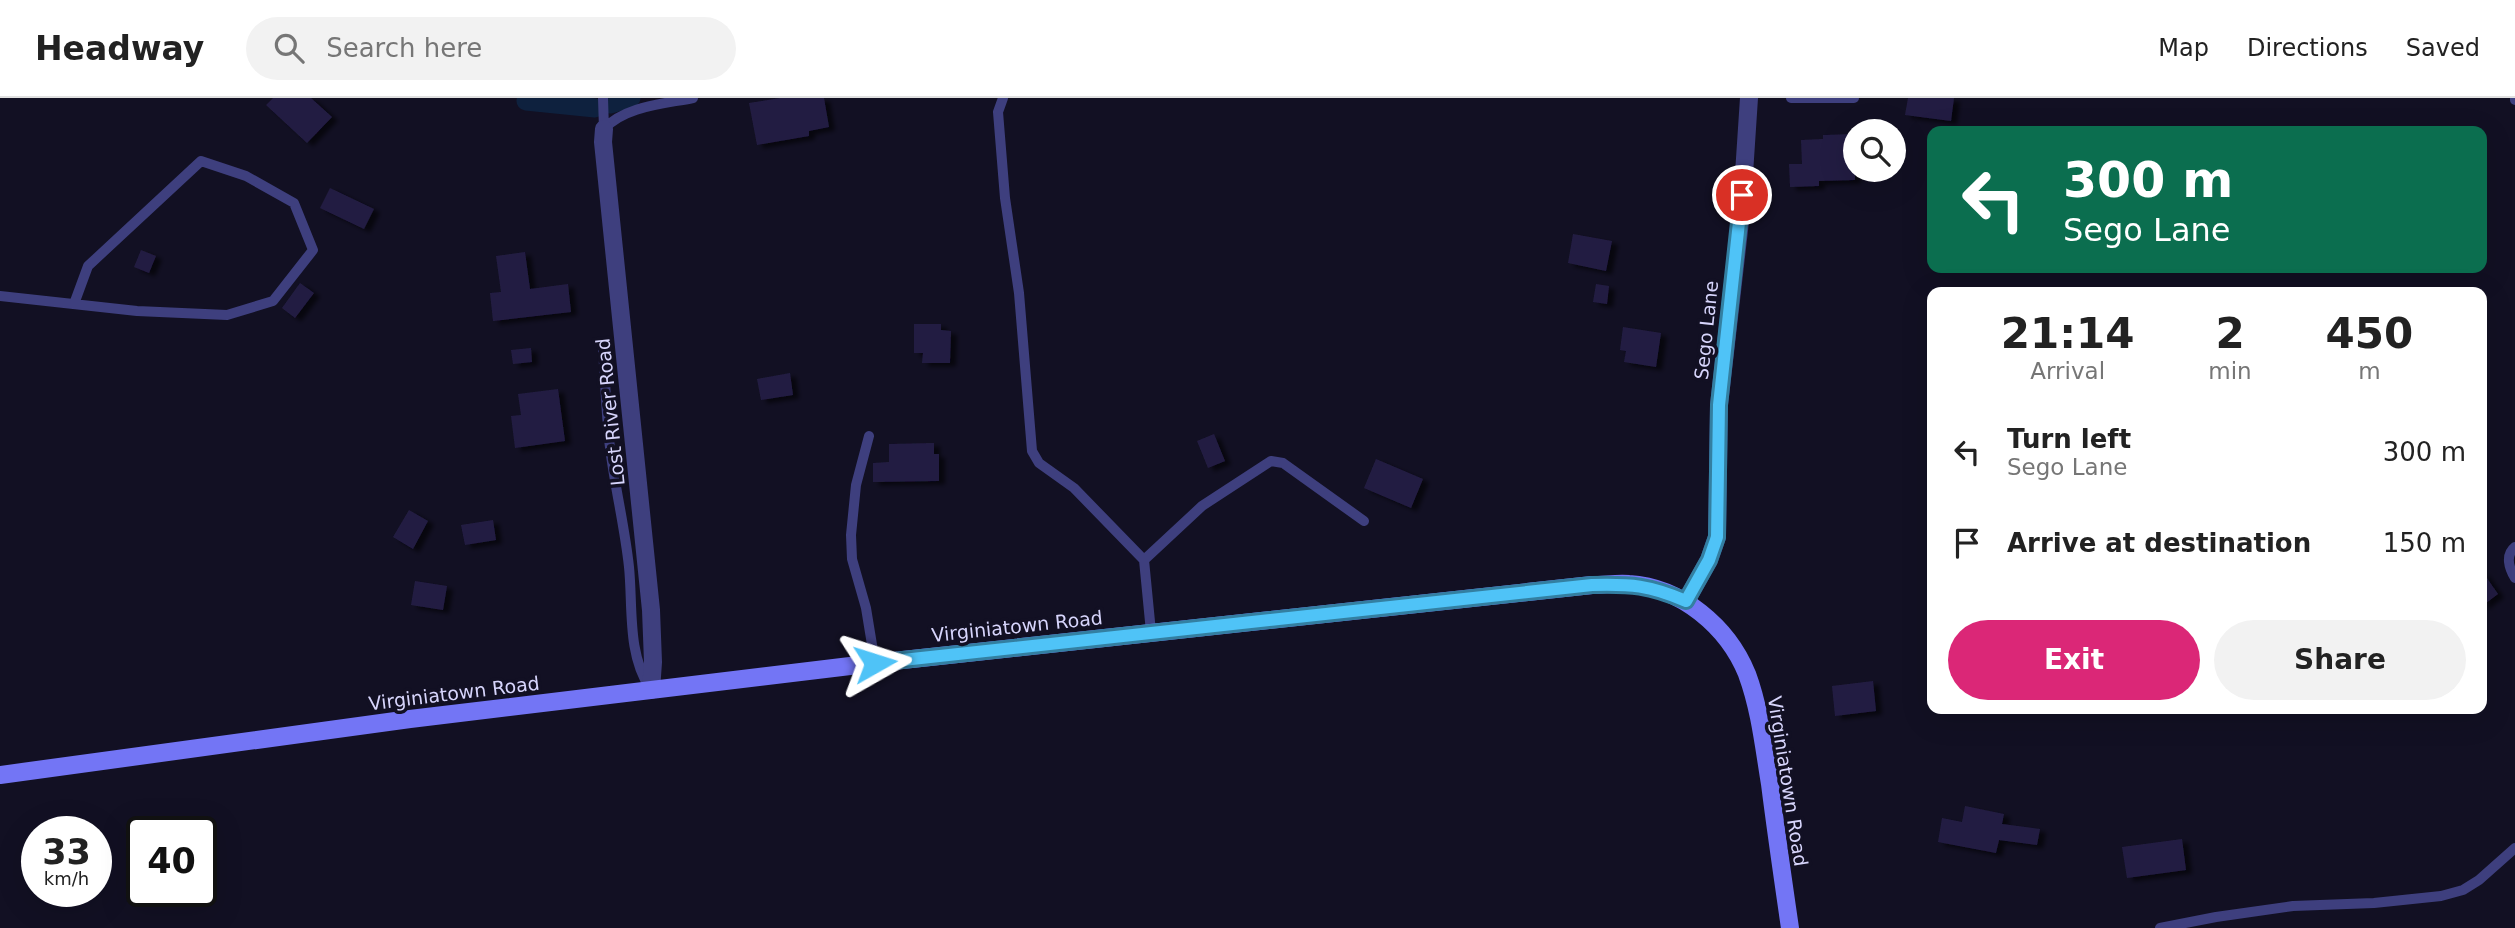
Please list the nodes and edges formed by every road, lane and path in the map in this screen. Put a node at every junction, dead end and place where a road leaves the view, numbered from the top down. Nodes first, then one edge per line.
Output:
1 (603, 98) edge
2 (693, 98) edge
3 (1003, 98) edge
4 (1749, 98) edge
5 (1791, 98) edge
6 (1854, 98) edge
7 (604, 129) junction
8 (0, 296) edge
9 (74, 304) junction
10 (603, 352) dead end
11 (869, 436) dead end
12 (1364, 521) dead end
13 (2515, 547) edge
14 (1144, 560) junction
15 (2515, 578) edge
16 (1686, 601) junction
17 (1150, 632) junction
18 (875, 663) junction
19 (651, 690) junction
20 (0, 775) edge
21 (2515, 848) edge
22 (1790, 928) edge
23 (2160, 928) edge

1 - 7 lane
2 - 7 lane
3 - 14 lane
4 - 16 street, Sego Lane
5 - 6 lane
7 - 19 street, Lost River Road
8 - 9 lane
9 - 9 lane
10 - 19 lane
11 - 18 lane
12 - 14 lane
13 - 15 lane
14 - 17 lane
16 - 17 street, Virginiatown Road
16 - 22 street, Virginiatown Road
17 - 18 street, Virginiatown Road
18 - 19 street, Virginiatown Road
19 - 20 street, Virginiatown Road
21 - 23 lane

